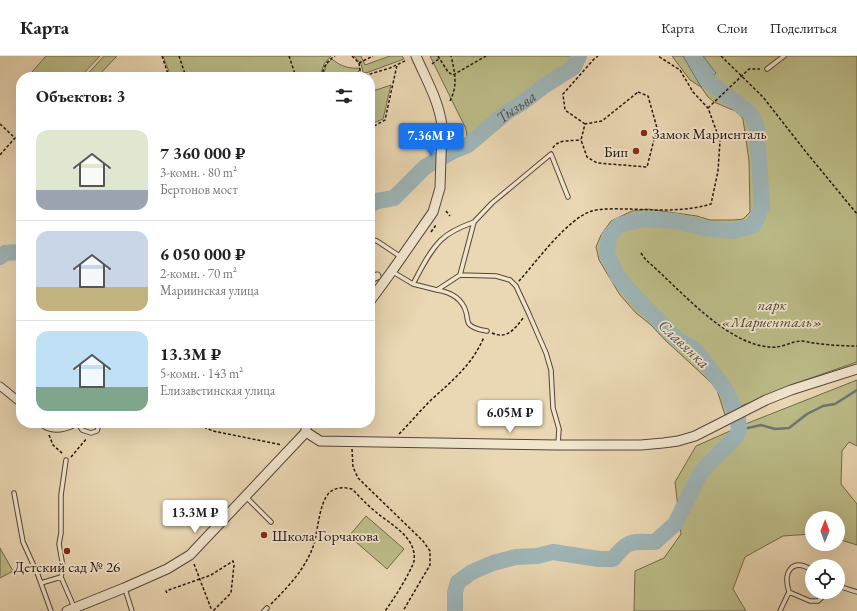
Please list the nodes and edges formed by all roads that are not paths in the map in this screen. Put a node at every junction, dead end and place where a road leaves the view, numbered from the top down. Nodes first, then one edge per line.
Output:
1 (784, 56) edge
2 (411, 58) edge
3 (767, 69) road end
4 (568, 197) dead end
5 (474, 222) junction
6 (375, 240) edge
7 (402, 258) junction
8 (392, 271) junction
9 (460, 275) junction
10 (413, 284) junction
11 (437, 290) junction
12 (375, 294) edge
13 (487, 331) road end
14 (857, 370) edge
15 (0, 386) edge
16 (16, 399) edge
17 (81, 428) edge
18 (98, 428) edge
19 (306, 428) edge
20 (558, 445) junction
21 (65, 461) road end
22 (14, 493) dead end
23 (246, 496) junction
24 (271, 522) dead end
25 (805, 566) edge
26 (61, 577) junction
27 (41, 583) junction
28 (124, 588) junction
29 (845, 588) edge
30 (789, 592) junction
31 (857, 592) edge
32 (805, 599) edge
33 (805, 599) edge
34 (819, 599) edge
35 (71, 609) edge
36 (51, 611) edge
37 (132, 611) edge
38 (780, 611) edge

1 - 3 lane
2 - 7 street
4 - 5 lane
5 - 9 lane
5 - 10 lane
6 - 7 lane
7 - 8 street
8 - 10 lane
8 - 12 street
9 - 11 lane
9 - 20 lane
10 - 11 lane
11 - 13 lane
14 - 20 street
15 - 16 street
17 - 18 lane
19 - 20 street
19 - 23 street
21 - 26 lane
22 - 27 lane
23 - 24 lane
23 - 28 street
25 - 30 lane
26 - 27 lane
26 - 35 lane
27 - 36 lane
28 - 35 street
28 - 37 lane
29 - 31 lane
30 - 33 lane
30 - 38 lane
32 - 34 lane

